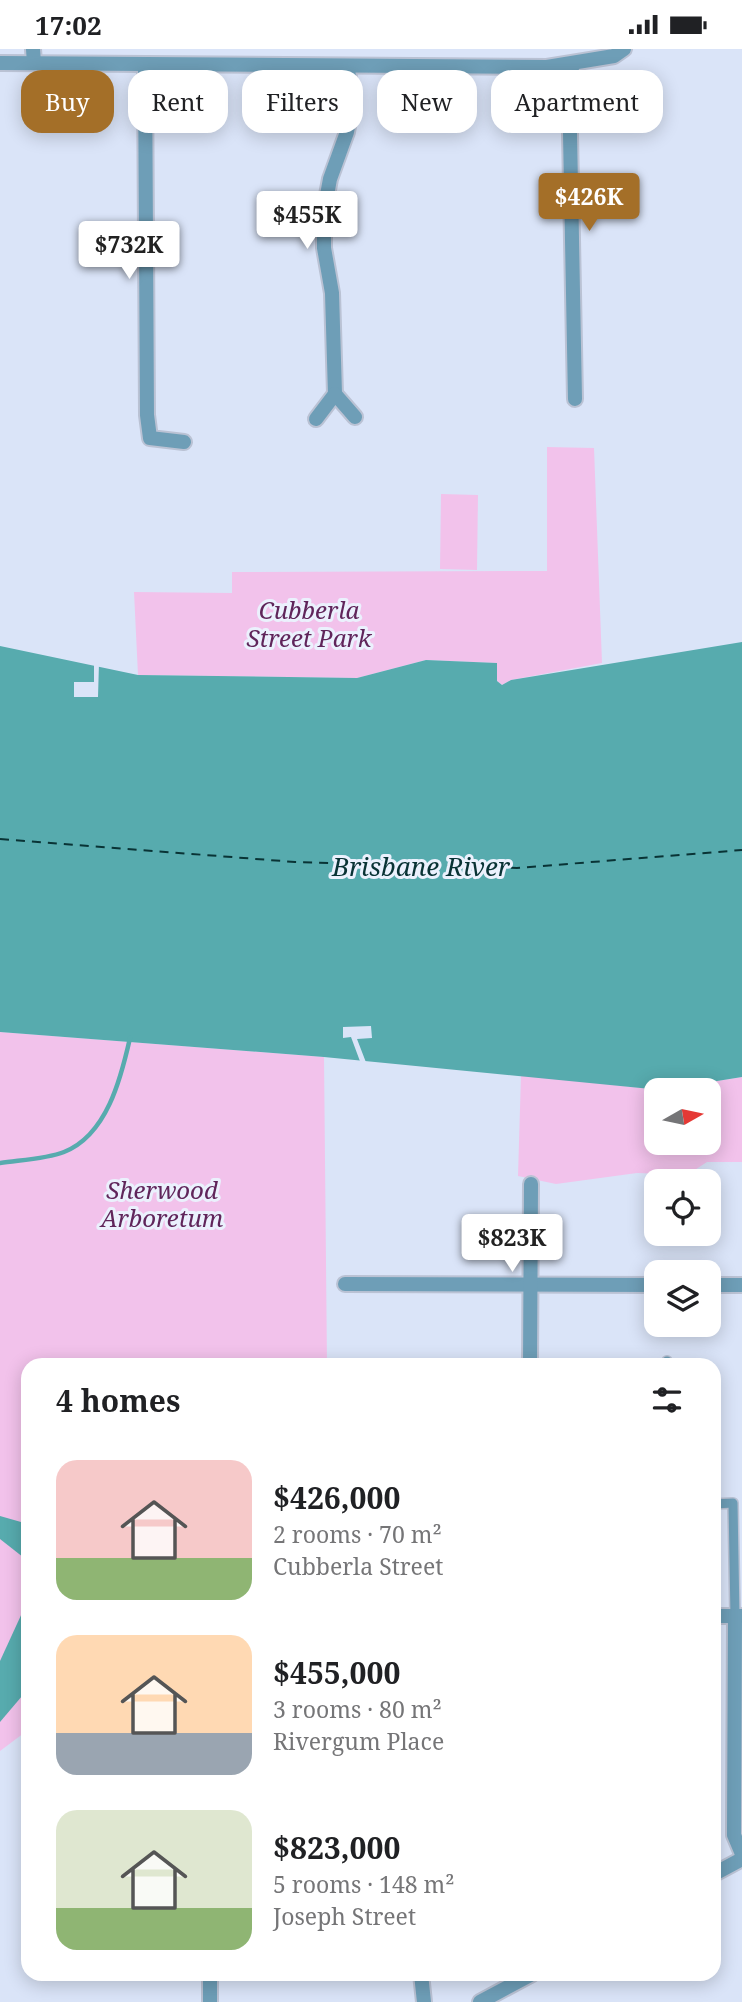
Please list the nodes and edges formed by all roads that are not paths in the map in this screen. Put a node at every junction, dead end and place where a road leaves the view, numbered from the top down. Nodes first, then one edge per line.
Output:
1 (624, 49) edge
2 (34, 56) edge
3 (573, 56) edge
4 (0, 63) edge
5 (145, 65) junction
6 (348, 67) junction
7 (335, 394) junction
8 (575, 399) dead end
9 (355, 417) dead end
10 (317, 419) dead end
11 (184, 442) dead end
12 (531, 1184) dead end
13 (345, 1284) dead end
14 (530, 1285) junction
15 (644, 1285) edge
16 (721, 1285) edge
17 (742, 1285) edge
18 (530, 1358) edge
19 (721, 1504) edge
20 (738, 1616) edge
21 (742, 1857) edge
22 (721, 1870) edge
23 (210, 1981) edge
24 (422, 1981) edge
25 (522, 1981) edge
26 (496, 1998) edge
27 (210, 2002) edge
28 (424, 2002) edge
29 (480, 2002) edge

1 - 3 street
2 - 4 street
2 - 5 street
3 - 6 street
3 - 8 street
5 - 6 street
5 - 11 street
6 - 7 street
7 - 9 street
7 - 10 street
12 - 14 street
13 - 14 street
14 - 15 street
14 - 18 street
16 - 17 street
19 - 20 lane
20 - 21 street
21 - 22 street
23 - 27 street
24 - 28 street
25 - 26 street
26 - 29 street

